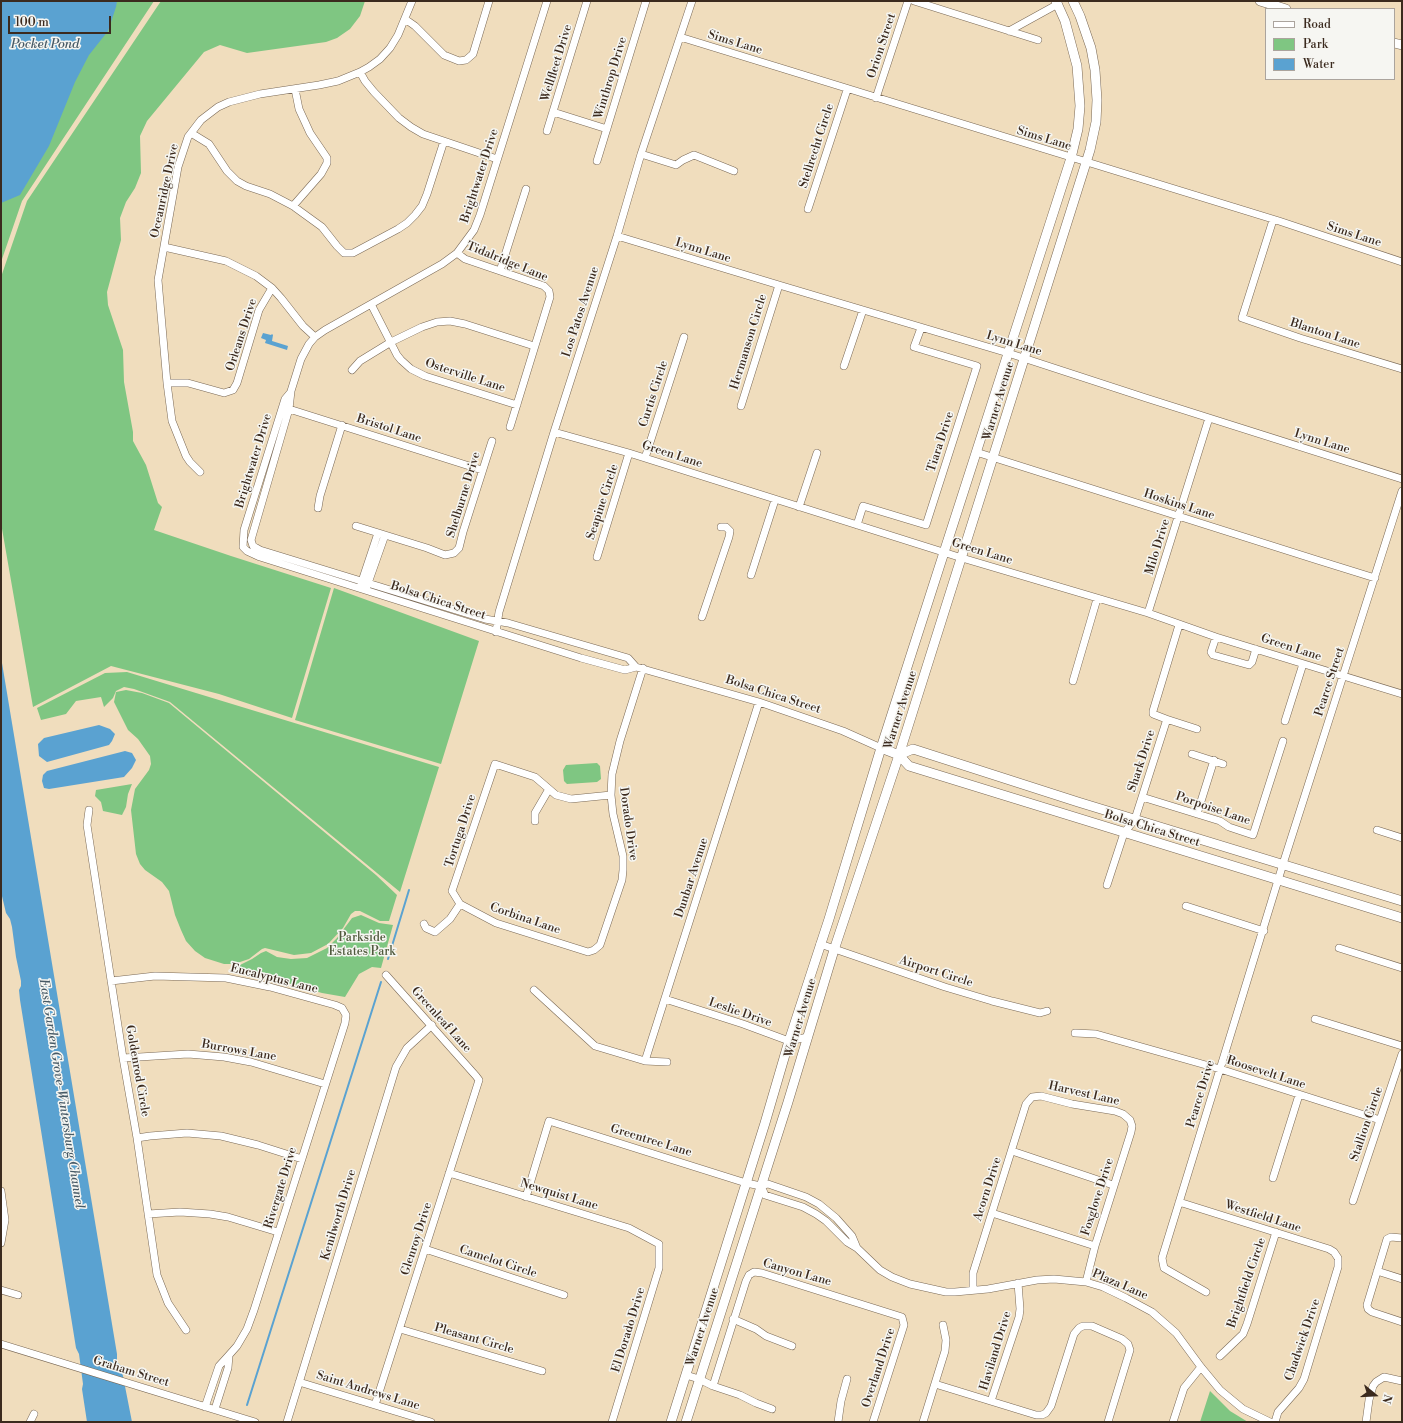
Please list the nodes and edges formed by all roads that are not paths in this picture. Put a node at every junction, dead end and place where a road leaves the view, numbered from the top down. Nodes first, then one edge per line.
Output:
1 (412, 1) edge
2 (489, 1) edge
3 (546, 1) edge
4 (587, 1) edge
5 (646, 1) edge
6 (692, 1) edge
7 (908, 1) edge
8 (914, 1) edge
9 (1073, 1) edge
10 (1260, 1) edge
11 (1058, 2) edge
12 (1283, 8) edge
13 (405, 19) junction
14 (1009, 31) junction
15 (680, 37) junction
16 (1038, 40) dead end
17 (360, 72) junction
18 (295, 89) junction
19 (847, 90) junction
20 (876, 98) junction
21 (553, 112) junction
22 (607, 129) junction
23 (547, 131) dead end
24 (190, 133) junction
25 (444, 142) junction
26 (641, 154) junction
27 (497, 158) junction
28 (1071, 158) junction
29 (597, 161) dead end
30 (1086, 163) junction
31 (734, 171) dead end
32 (526, 189) dead end
33 (293, 206) junction
34 (808, 208) dead end
35 (1273, 220) junction
36 (617, 236) junction
37 (164, 247) junction
38 (457, 253) junction
39 (1402, 262) edge
40 (500, 271) junction
41 (779, 285) junction
42 (272, 288) junction
43 (371, 304) junction
44 (863, 310) junction
45 (920, 328) junction
46 (315, 337) junction
47 (684, 337) dead end
48 (391, 342) junction
49 (534, 346) junction
50 (1008, 353) junction
51 (1025, 358) junction
52 (844, 366) dead end
53 (352, 370) dead end
54 (1402, 370) edge
55 (167, 383) junction
56 (291, 391) junction
57 (517, 405) junction
58 (741, 406) dead end
59 (289, 409) junction
60 (1209, 418) junction
61 (342, 425) junction
62 (510, 427) dead end
63 (554, 432) junction
64 (492, 441) dead end
65 (976, 452) junction
66 (630, 453) junction
67 (818, 453) dead end
68 (994, 457) junction
69 (645, 458) junction
70 (482, 470) junction
71 (200, 472) dead end
72 (1402, 479) edge
73 (1402, 491) edge
74 (775, 500) junction
75 (799, 507) junction
76 (318, 508) dead end
77 (1179, 516) junction
78 (857, 525) junction
79 (356, 526) dead end
80 (721, 526) dead end
81 (252, 532) joint
82 (381, 534) junction
83 (242, 539) joint
84 (945, 552) junction
85 (597, 557) dead end
86 (962, 558) junction
87 (751, 575) dead end
88 (1374, 578) junction
89 (365, 582) junction
90 (363, 589) junction
91 (1098, 599) junction
92 (1148, 613) junction
93 (702, 617) dead end
94 (497, 621) junction
95 (1179, 625) junction
96 (496, 632) junction
97 (1216, 637) junction
98 (1256, 649) junction
99 (1304, 664) junction
100 (639, 668) junction
101 (1343, 676) junction
102 (1072, 681) dead end
103 (1402, 694) edge
104 (758, 702) junction
105 (1166, 719) junction
106 (1285, 722) dead end
107 (1197, 729) dead end
108 (1283, 741) dead end
109 (881, 748) junction
110 (1192, 754) dead end
111 (899, 755) junction
112 (1214, 760) junction
113 (1223, 764) dead end
114 (549, 789) junction
115 (1042, 790) junction
116 (611, 795) junction
117 (1142, 797) junction
118 (1037, 806) junction
119 (89, 810) dead end
120 (1197, 814) junction
121 (1135, 819) junction
122 (535, 821) dead end
123 (1378, 830) dead end
124 (1124, 833) junction
125 (1402, 838) edge
126 (1283, 864) junction
127 (1279, 880) junction
128 (1107, 885) dead end
129 (1402, 901) edge
130 (460, 904) junction
131 (1186, 906) dead end
132 (1402, 918) edge
133 (424, 924) dead end
134 (1264, 930) junction
135 (820, 944) junction
136 (1339, 948) dead end
137 (834, 950) junction
138 (588, 952) joint
139 (1402, 968) edge
140 (386, 975) dead end
141 (111, 981) junction
142 (534, 990) dead end
143 (665, 999) junction
144 (1047, 1011) dead end
145 (1315, 1019) dead end
146 (345, 1023) joint
147 (432, 1025) junction
148 (1075, 1033) dead end
149 (808, 1037) junction
150 (789, 1041) junction
151 (1402, 1046) edge
152 (1402, 1054) edge
153 (123, 1058) junction
154 (645, 1061) junction
155 (666, 1062) dead end
156 (1220, 1069) junction
157 (479, 1080) joint
158 (325, 1084) junction
159 (1299, 1095) junction
160 (1032, 1098) joint
161 (1130, 1120) joint
162 (1380, 1120) junction
163 (137, 1138) junction
164 (1012, 1151) junction
165 (302, 1159) junction
166 (449, 1173) junction
167 (1273, 1178) dead end
168 (746, 1182) junction
169 (1113, 1185) junction
170 (761, 1186) junction
171 (1, 1192) edge
172 (526, 1197) junction
173 (1353, 1201) dead end
174 (1179, 1202) junction
175 (992, 1213) junction
176 (148, 1214) junction
177 (278, 1232) junction
178 (1276, 1232) junction
179 (1402, 1238) edge
180 (1, 1243) edge
181 (659, 1244) joint
182 (1095, 1246) junction
183 (857, 1248) junction
184 (425, 1250) junction
185 (1338, 1258) joint
186 (1377, 1271) junction
187 (1402, 1279) edge
188 (1086, 1282) junction
189 (1018, 1283) junction
190 (1, 1290) edge
191 (973, 1290) junction
192 (1206, 1292) dead end
193 (18, 1295) dead end
194 (564, 1295) dead end
195 (734, 1320) junction
196 (904, 1320) joint
197 (1402, 1322) edge
198 (943, 1325) dead end
199 (400, 1329) junction
200 (186, 1330) dead end
201 (1, 1344) edge
202 (792, 1346) dead end
203 (229, 1355) junction
204 (1220, 1356) dead end
205 (1200, 1367) junction
206 (542, 1371) dead end
207 (686, 1375) junction
208 (699, 1379) junction
209 (847, 1379) dead end
210 (1402, 1381) edge
211 (299, 1382) junction
212 (935, 1384) junction
213 (712, 1386) junction
214 (992, 1401) junction
215 (375, 1405) junction
216 (205, 1406) junction
217 (215, 1409) junction
218 (772, 1409) dead end
219 (34, 1414) dead end
220 (30, 1422) edge
221 (255, 1422) edge
222 (286, 1422) edge
223 (431, 1422) edge
224 (612, 1422) edge
225 (671, 1422) edge
226 (686, 1422) edge
227 (838, 1422) edge
228 (873, 1422) edge
229 (923, 1422) edge
230 (1108, 1422) edge
231 (1173, 1422) edge
232 (1270, 1422) edge
233 (1275, 1422) edge
234 (1366, 1422) edge

1 - 13 street, Oceanridge Drive
2 - 13 street
3 - 27 street, Brightwater Drive
4 - 21 street, Wellfleet Drive
5 - 22 street, Winthrop Drive
6 - 15 street, Los Patos Avenue
7 - 20 street, Orion Street
8 - 14 street
9 - 30 main road, Warner Avenue
10 - 12 main road
11 - 14 street
11 - 28 main road, Warner Avenue
13 - 17 street, Oceanridge Drive
14 - 16 street
15 - 19 street, Sims Lane
15 - 26 street, Los Patos Avenue
17 - 18 street, Oceanridge Drive
17 - 25 street
18 - 24 street, Oceanridge Drive
18 - 33 street
19 - 20 street, Sims Lane
19 - 34 street, Stellrecht Circle
20 - 28 street, Sims Lane
21 - 22 street
21 - 23 street, Wellfleet Drive
22 - 29 street, Winthrop Drive
24 - 33 street
24 - 37 street, Oceanridge Drive
25 - 27 street
25 - 33 street
26 - 31 street
26 - 36 street, Los Patos Avenue
27 - 38 street, Brightwater Drive
28 - 30 street, Sims Lane
28 - 50 main road, Warner Avenue
30 - 35 street, Sims Lane
30 - 51 main road, Warner Avenue
32 - 40 street
35 - 39 street, Sims Lane
35 - 54 street, Blanton Lane
36 - 41 street, Lynn Lane
36 - 63 street, Los Patos Avenue
37 - 42 street
37 - 55 street, Oceanridge Drive
38 - 40 street, Tidalridge Lane
38 - 43 street, Brightwater Drive
40 - 49 street, Tidalridge Lane
41 - 44 street, Lynn Lane
41 - 58 street, Hermanson Circle
42 - 46 street
42 - 55 street, Orleans Drive
43 - 46 street, Brightwater Drive
43 - 48 street, Osterville Lane
44 - 45 street, Lynn Lane
44 - 52 street
45 - 50 street, Lynn Lane
45 - 78 street, Tiara Drive
46 - 56 street, Brightwater Drive
47 - 69 street, Curtis Circle
48 - 49 street
48 - 53 street
48 - 57 street, Osterville Lane
49 - 57 street
50 - 51 street, Lynn Lane
50 - 65 main road, Warner Avenue
51 - 60 street, Lynn Lane
51 - 68 main road, Warner Avenue
55 - 71 street, Oceanridge Drive
56 - 59 street, Brightwater Drive
56 - 83 street, Brightwater Drive
57 - 62 street
59 - 61 street, Bristol Lane
59 - 81 street, Brightwater Drive
60 - 72 street, Lynn Lane
60 - 77 street, Milo Drive
61 - 70 street, Bristol Lane
61 - 76 street
63 - 66 street, Green Lane
63 - 94 street, Los Patos Avenue
64 - 70 street, Shelburne Drive
65 - 68 street, Hoskins Lane
65 - 84 main road, Warner Avenue
66 - 69 street, Green Lane
66 - 85 street, Seapine Circle
67 - 75 street
68 - 77 street, Hoskins Lane
68 - 86 main road, Warner Avenue
69 - 74 street, Green Lane
70 - 82 street, Shelburne Drive
73 - 88 street, Pearce Street
74 - 75 street, Green Lane
74 - 87 street
75 - 78 street, Green Lane
77 - 88 street, Hoskins Lane
77 - 92 street, Milo Drive
78 - 84 street, Green Lane
79 - 82 street
80 - 93 street
81 - 89 street, Bolsa Chica Street
82 - 89 street
83 - 90 street, Bolsa Chica Street
84 - 86 street, Green Lane
84 - 109 main road, Warner Avenue
86 - 91 street, Green Lane
86 - 111 main road, Warner Avenue
88 - 101 street, Pearce Street
89 - 90 street
89 - 94 street, Bolsa Chica Street
90 - 96 street, Bolsa Chica Street
91 - 92 street, Green Lane
91 - 102 street
92 - 95 street, Green Lane
94 - 96 street, Los Patos Avenue
94 - 100 street, Bolsa Chica Street
95 - 97 street, Green Lane
95 - 105 street, Shark Drive
96 - 100 street, Bolsa Chica Street
97 - 98 street, Green Lane
97 - 98 street
98 - 99 street, Green Lane
99 - 101 street, Green Lane
99 - 106 street
100 - 104 street, Bolsa Chica Street
100 - 116 street, Dorado Drive
101 - 103 street, Green Lane
101 - 126 street, Pearce Street
104 - 109 street, Bolsa Chica Street
104 - 143 street, Dunbar Avenue
105 - 107 street
105 - 117 street, Shark Drive
108 - 120 street, Porpoise Lane
109 - 111 main road, Bolsa Chica Street
109 - 135 main road, Warner Avenue
110 - 112 street
111 - 115 main road, Bolsa Chica Street
111 - 118 main road, Bolsa Chica Street
111 - 137 main road, Warner Avenue
112 - 113 street
112 - 120 street
114 - 116 street
114 - 122 street
114 - 130 street, Tortuga Drive
115 - 118 main road
115 - 121 main road, Bolsa Chica Street
116 - 138 street, Dorado Drive
117 - 120 street, Porpoise Lane
117 - 121 street, Shark Drive
118 - 124 main road, Bolsa Chica Street
119 - 141 street, Goldenrod Circle
121 - 124 street
121 - 126 main road, Bolsa Chica Street
123 - 125 street
124 - 127 main road, Bolsa Chica Street
124 - 128 street
126 - 127 street, Pearce Street
126 - 129 main road, Bolsa Chica Street
127 - 132 main road, Bolsa Chica Street
127 - 134 street, Pearce Drive
130 - 133 street
130 - 138 street, Corbina Lane
131 - 134 street
134 - 156 street, Pearce Drive
135 - 137 street, Airport Circle
135 - 150 main road, Warner Avenue
136 - 139 street
137 - 144 street, Airport Circle
137 - 149 main road, Warner Avenue
140 - 147 street, Greenleaf Lane
141 - 146 street, Eucalyptus Lane
141 - 153 street, Goldenrod Circle
142 - 154 street
143 - 150 street, Leslie Drive
143 - 154 street, Dunbar Avenue
145 - 151 street
146 - 158 street, Rivergate Drive
147 - 157 street, Greenleaf Lane
147 - 211 street, Kenilworth Drive
148 - 156 street, Roosevelt Lane
149 - 150 street
149 - 170 main road, Warner Avenue
150 - 168 main road, Warner Avenue
152 - 162 street, Stallion Circle
153 - 158 street, Burrows Lane
153 - 163 street, Goldenrod Circle
154 - 155 street
156 - 159 street, Roosevelt Lane
156 - 174 street, Pearce Drive
157 - 166 street, Glenroy Drive
158 - 165 street, Rivergate Drive
159 - 162 street, Roosevelt Lane
159 - 167 street
160 - 161 street, Harvest Lane
160 - 164 street, Acorn Drive
161 - 169 street, Foxglove Drive
162 - 173 street, Stallion Circle
163 - 165 street
163 - 176 street, Goldenrod Circle
164 - 169 street
164 - 175 street, Acorn Drive
165 - 177 street, Rivergate Drive
166 - 172 street, Newquist Lane
166 - 184 street, Glenroy Drive
168 - 170 street, Plaza Lane
168 - 172 street, Greentree Lane
168 - 207 main road, Warner Avenue
169 - 182 street, Foxglove Drive
170 - 183 street, Plaza Lane
170 - 183 street, Plaza Lane
170 - 208 main road, Warner Avenue
171 - 180 street
172 - 181 street, Newquist Lane
174 - 178 street, Westfield Lane
174 - 192 street, Pearce Drive
175 - 182 street
175 - 191 street, Acorn Drive
176 - 177 street
176 - 200 street, Goldenrod Circle
177 - 203 street, Rivergate Drive
178 - 185 street, Westfield Lane
178 - 204 street, Brightfield Circle
179 - 186 street
181 - 224 street, El Dorado Drive
182 - 188 street, Foxglove Drive
183 - 191 street, Plaza Lane
184 - 194 street, Camelot Circle
184 - 199 street, Glenroy Drive
185 - 233 street, Chadwick Drive
186 - 187 street
186 - 197 street
188 - 189 street, Plaza Lane
188 - 205 street, Plaza Lane
189 - 191 street, Plaza Lane
189 - 214 street, Haviland Drive
190 - 193 street
195 - 196 street, Canyon Lane
195 - 202 street
195 - 213 street, Canyon Lane
196 - 228 street, Overland Drive
198 - 212 street
199 - 206 street, Pleasant Circle
199 - 215 street, Glenroy Drive
201 - 216 street, Graham Street
203 - 216 street, Rivergate Drive
203 - 217 street, Rivergate Drive
205 - 231 street
205 - 232 street, Plaza Lane
207 - 208 street
207 - 225 main road, Warner Avenue
208 - 213 street
208 - 226 main road, Warner Avenue
209 - 227 street
210 - 234 street
211 - 215 street, Saint Andrews Lane
211 - 222 street, Kenilworth Drive
212 - 214 street
212 - 229 street
213 - 218 street
214 - 230 street
215 - 223 street, Saint Andrews Lane
216 - 217 street, Graham Street
217 - 221 street, Graham Street
219 - 220 street

